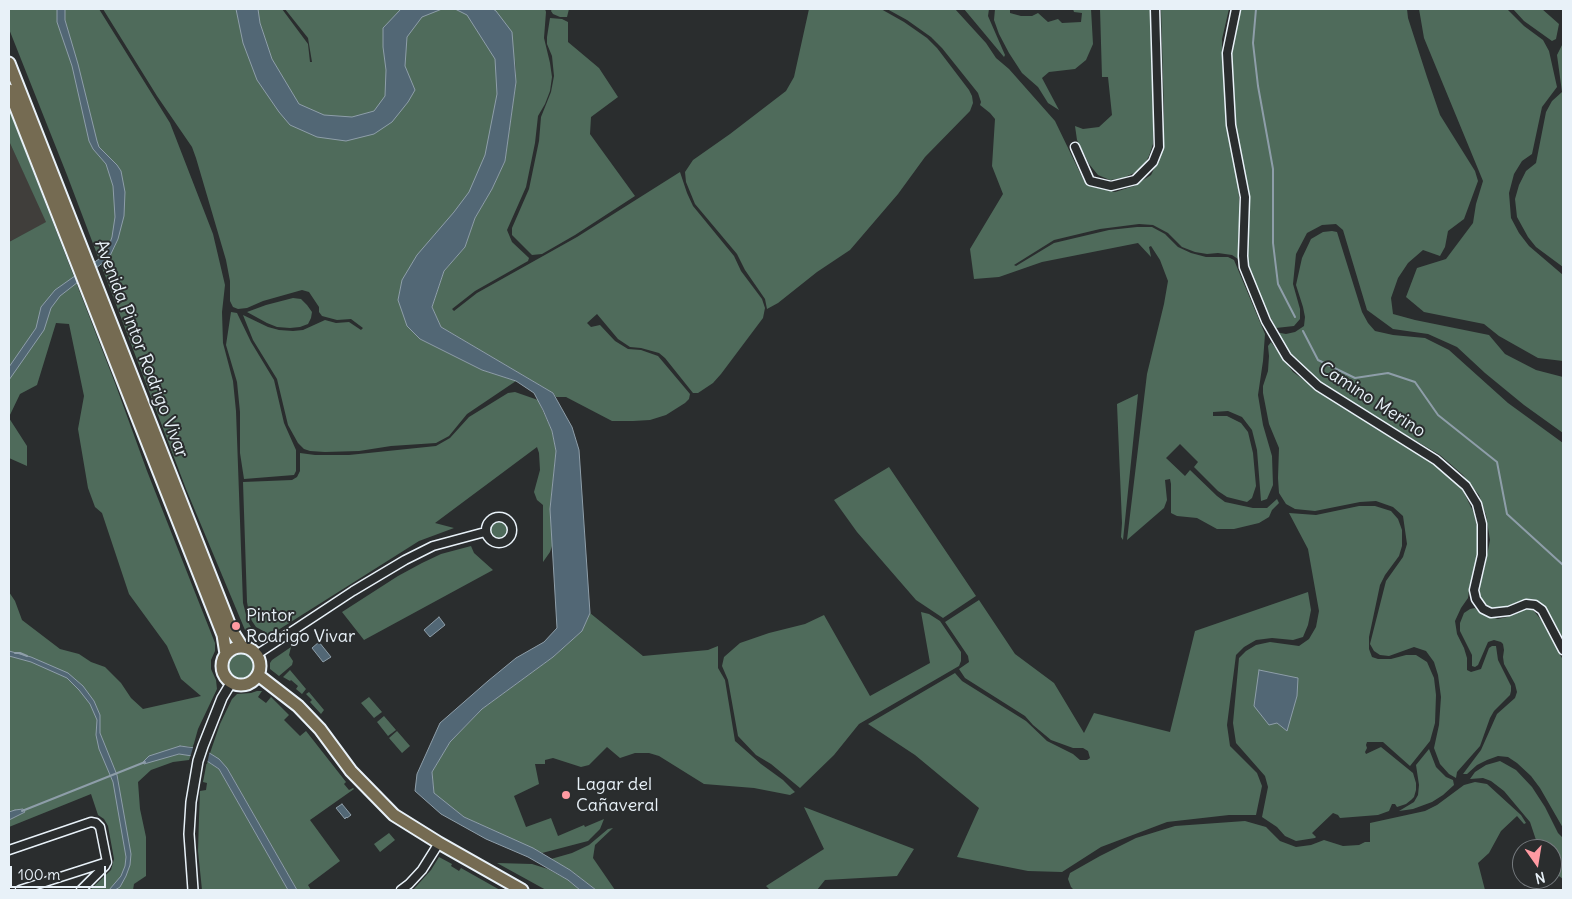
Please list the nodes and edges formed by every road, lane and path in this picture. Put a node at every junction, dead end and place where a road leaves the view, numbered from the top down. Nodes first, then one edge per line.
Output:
1 (1154, 9) edge
2 (1236, 9) edge
3 (9, 63) edge
4 (9, 90) edge
5 (1075, 147) dead end
6 (486, 532) dead end
7 (242, 647) junction
8 (1563, 650) edge
9 (226, 654) junction
10 (256, 655) junction
11 (258, 676) junction
12 (231, 683) junction
13 (439, 843) junction
14 (9, 850) edge
15 (107, 862) junction
16 (78, 871) junction
17 (90, 882) junction
18 (20, 890) edge
19 (80, 890) edge
20 (193, 890) edge
21 (401, 890) edge
22 (522, 890) edge

1 - 5 street
2 - 8 street, Camino Merino
3 - 7 main road, Avenida Pintor Rodrigo Vivar
4 - 9 main road, Avenida Pintor Rodrigo Vivar
6 - 10 street
7 - 9 main road
7 - 10 main road
9 - 12 main road
10 - 11 main road
11 - 12 main road
11 - 13 main road
12 - 20 street
13 - 21 street
13 - 22 main road
14 - 15 street
15 - 16 street
15 - 17 street
16 - 17 street
16 - 18 street
17 - 19 street

